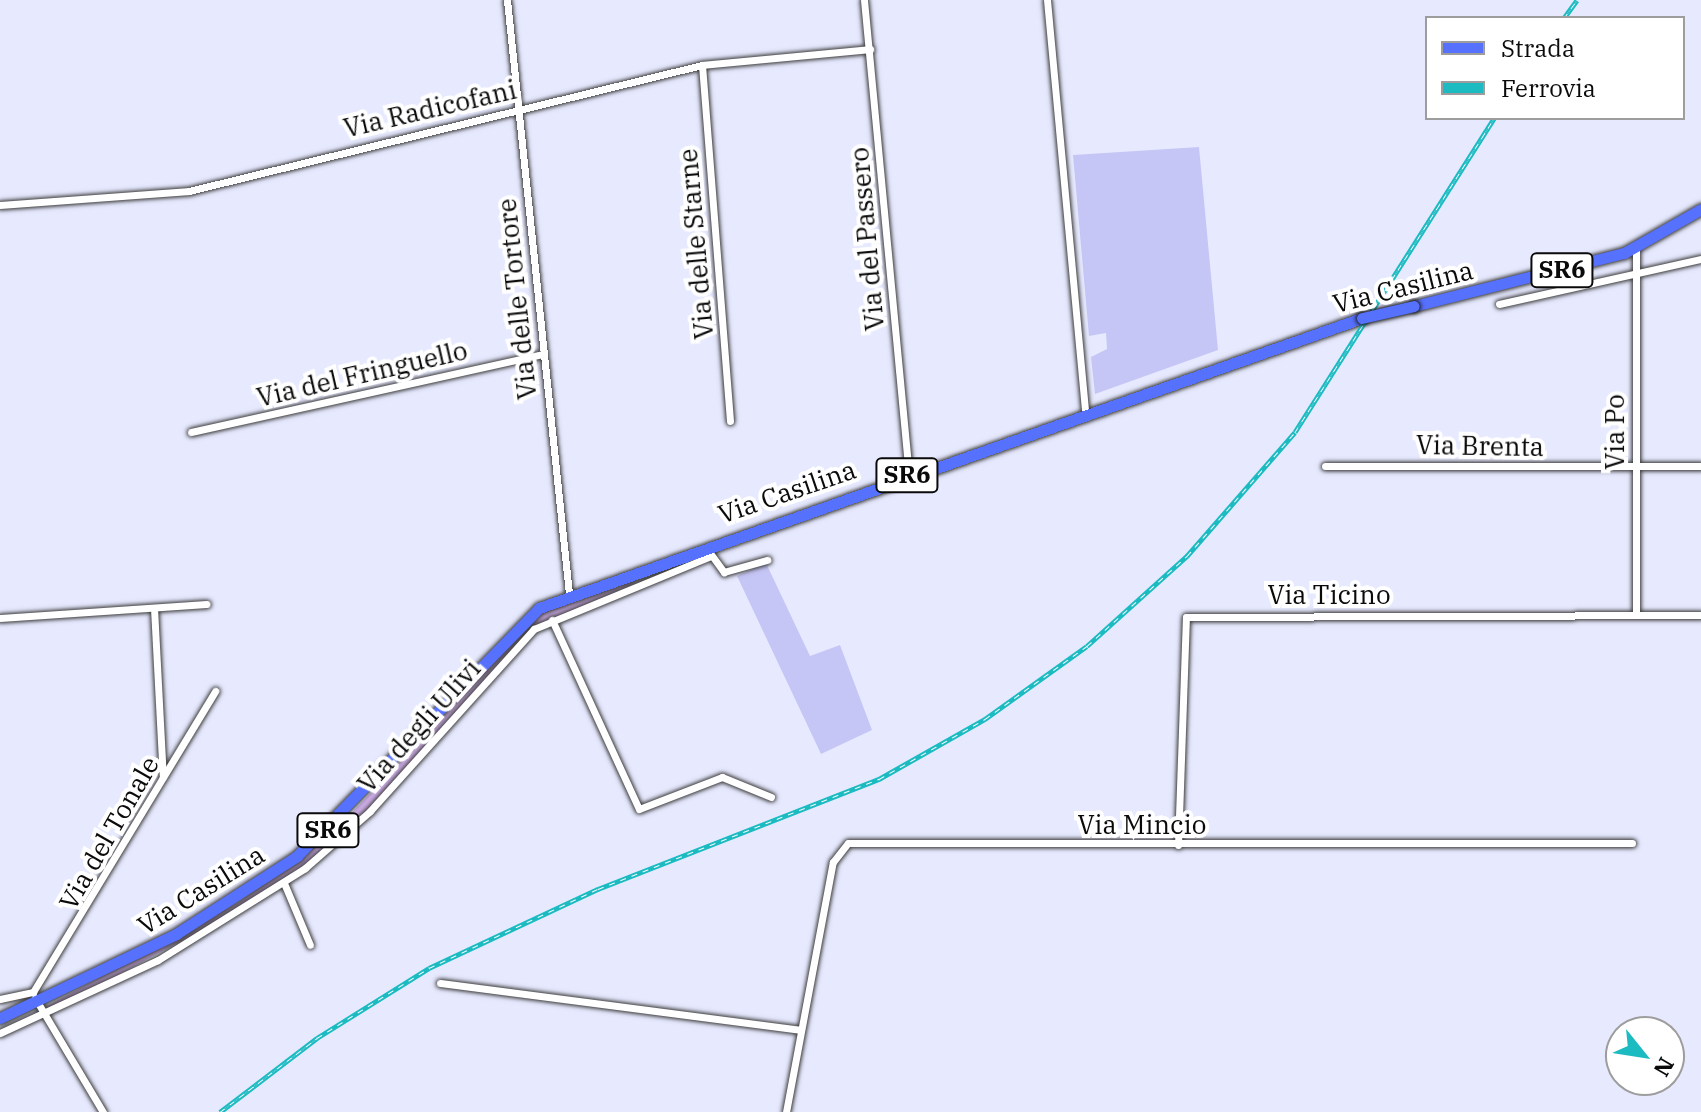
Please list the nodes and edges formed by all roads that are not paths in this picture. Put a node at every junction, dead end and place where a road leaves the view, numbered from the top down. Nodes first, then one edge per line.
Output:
1 (507, 0) edge
2 (864, 0) edge
3 (1047, 0) edge
4 (870, 49) junction
5 (702, 65) junction
6 (519, 110) junction
7 (0, 205) edge
8 (1701, 209) edge
9 (1636, 249) junction
10 (1701, 259) edge
11 (1636, 273) junction
12 (1499, 304) dead end
13 (543, 354) junction
14 (1085, 413) junction
15 (730, 421) dead end
16 (191, 432) dead end
17 (1634, 465) junction
18 (1325, 466) dead end
19 (1701, 466) edge
20 (909, 474) junction
21 (709, 542) junction
22 (711, 556) junction
23 (767, 560) dead end
24 (569, 594) junction
25 (207, 604) dead end
26 (154, 608) junction
27 (1636, 615) junction
28 (1701, 615) edge
29 (0, 618) edge
30 (552, 620) junction
31 (215, 691) dead end
32 (163, 779) junction
33 (771, 797) dead end
34 (1632, 843) dead end
35 (1178, 845) junction
36 (284, 883) junction
37 (310, 945) dead end
38 (440, 983) dead end
39 (35, 998) junction
40 (0, 999) edge
41 (0, 1018) edge
42 (44, 1018) junction
43 (800, 1030) junction
44 (0, 1033) edge
45 (103, 1112) edge
46 (786, 1112) edge

1 - 6 street, Via delle Tortore
2 - 4 street, Via del Passero
3 - 14 street
4 - 5 street, Via Radicofani
4 - 20 street, Via del Passero
5 - 6 street, Via Radicofani
5 - 15 street, Via delle Starne
6 - 7 street, Via Radicofani
6 - 13 street, Via delle Tortore
8 - 9 main road, Via Casilina / SR6
9 - 11 street, Via Po
9 - 14 main road, Via Casilina / SR6, bridge
10 - 11 street
11 - 12 street
11 - 17 street, Via Po
13 - 16 street, Via del Fringuello
13 - 24 street, Via delle Tortore
14 - 20 main road, Via Casilina / SR6
17 - 18 street, Via Brenta
17 - 19 street, Via Brenta
17 - 27 street, Via Po
20 - 21 main road, Via Casilina / SR6
21 - 22 street
21 - 24 main road, Via Casilina / SR6
22 - 23 street
22 - 30 street, Via degli Ulivi
24 - 39 main road, Via Casilina / SR6
25 - 26 street
26 - 29 street
26 - 32 street
27 - 28 street, Via Ticino
27 - 35 street, Via Ticino
30 - 33 street
30 - 36 street, Via degli Ulivi
31 - 32 street, Via del Tonale
32 - 39 street, Via del Tonale
34 - 35 street, Via Mincio
35 - 43 street, Via Mincio
36 - 37 street
36 - 42 street, Via degli Ulivi
38 - 43 street
39 - 40 street
39 - 41 main road, Via Casilina / SR6
39 - 42 street
42 - 44 street, Via degli Ulivi
42 - 45 street
43 - 46 street, Via Mincio

